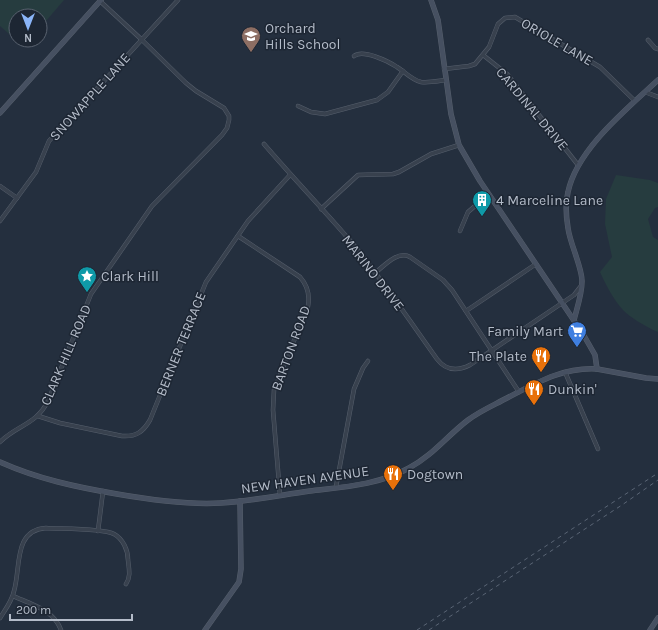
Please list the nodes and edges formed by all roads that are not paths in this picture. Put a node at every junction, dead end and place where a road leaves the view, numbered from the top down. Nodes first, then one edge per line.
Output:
1 (178, 0) edge
2 (430, 0) edge
3 (100, 1) edge
4 (142, 39) junction
5 (648, 40) dead end
6 (658, 50) edge
7 (483, 55) junction
8 (354, 56) dead end
9 (444, 69) junction
10 (403, 71) junction
11 (446, 80) junction
12 (658, 80) edge
13 (645, 92) junction
14 (658, 97) edge
15 (635, 101) junction
16 (298, 106) dead end
17 (0, 113) edge
18 (264, 144) dead end
19 (459, 144) junction
20 (578, 165) junction
21 (290, 175) junction
22 (0, 186) edge
23 (489, 194) junction
24 (17, 198) junction
25 (321, 208) junction
26 (0, 221) edge
27 (460, 231) dead end
28 (238, 236) junction
29 (536, 264) junction
30 (375, 273) junction
31 (581, 285) junction
32 (562, 303) junction
33 (466, 311) junction
34 (574, 320) junction
35 (491, 350) junction
36 (368, 361) dead end
37 (597, 368) junction
38 (565, 372) junction
39 (658, 379) edge
40 (519, 392) junction
41 (38, 416) junction
42 (0, 442) edge
43 (598, 450) dead end
44 (0, 462) edge
45 (336, 488) junction
46 (103, 491) junction
47 (280, 495) junction
48 (240, 501) junction
49 (98, 531) junction
50 (126, 584) dead end
51 (13, 596) junction
52 (0, 618) edge
53 (658, 618) edge
54 (61, 630) edge
55 (205, 630) edge
56 (650, 630) edge

1 - 4 street, SNOWAPPLE LANE
2 - 9 main road
3 - 4 street
3 - 17 main road
4 - 24 street, SNOWAPPLE LANE
4 - 41 street, CLARK HILL ROAD
5 - 6 street
7 - 9 street, ORIOLE LANE
7 - 15 street, ORIOLE LANE
7 - 20 street, CARDINAL DRIVE
8 - 10 street
9 - 11 main road
10 - 11 street
10 - 16 street
11 - 19 main road
12 - 13 main road
13 - 14 street
13 - 15 main road
15 - 20 main road
18 - 21 street, MARINO DRIVE
19 - 23 main road
19 - 25 street
20 - 31 main road
21 - 25 street, MARINO DRIVE
21 - 28 street, BERNER TERRACE
22 - 24 street
23 - 27 street
23 - 29 main road
24 - 26 street, SNOWAPPLE LANE
25 - 30 street, MARINO DRIVE
28 - 41 street, BERNER TERRACE
28 - 47 street, BARTON ROAD
29 - 32 main road
29 - 33 street
30 - 33 street
30 - 35 street, MARINO DRIVE
31 - 32 street, MARINO DRIVE
31 - 34 main road
32 - 34 main road
32 - 35 street, MARINO DRIVE
33 - 35 street
34 - 37 main road
35 - 40 street
36 - 45 street
37 - 38 main road, NEW HAVEN AVENUE
37 - 39 main road, NEW HAVEN AVENUE
38 - 40 main road, NEW HAVEN AVENUE
38 - 43 street
40 - 45 main road, NEW HAVEN AVENUE
41 - 42 street, CLARK HILL ROAD
44 - 46 main road, NEW HAVEN AVENUE
45 - 47 main road, NEW HAVEN AVENUE
46 - 48 main road, NEW HAVEN AVENUE
46 - 49 street
47 - 48 main road, NEW HAVEN AVENUE
48 - 55 main road
49 - 50 street
49 - 51 street
51 - 52 street
51 - 54 street
53 - 56 main road

